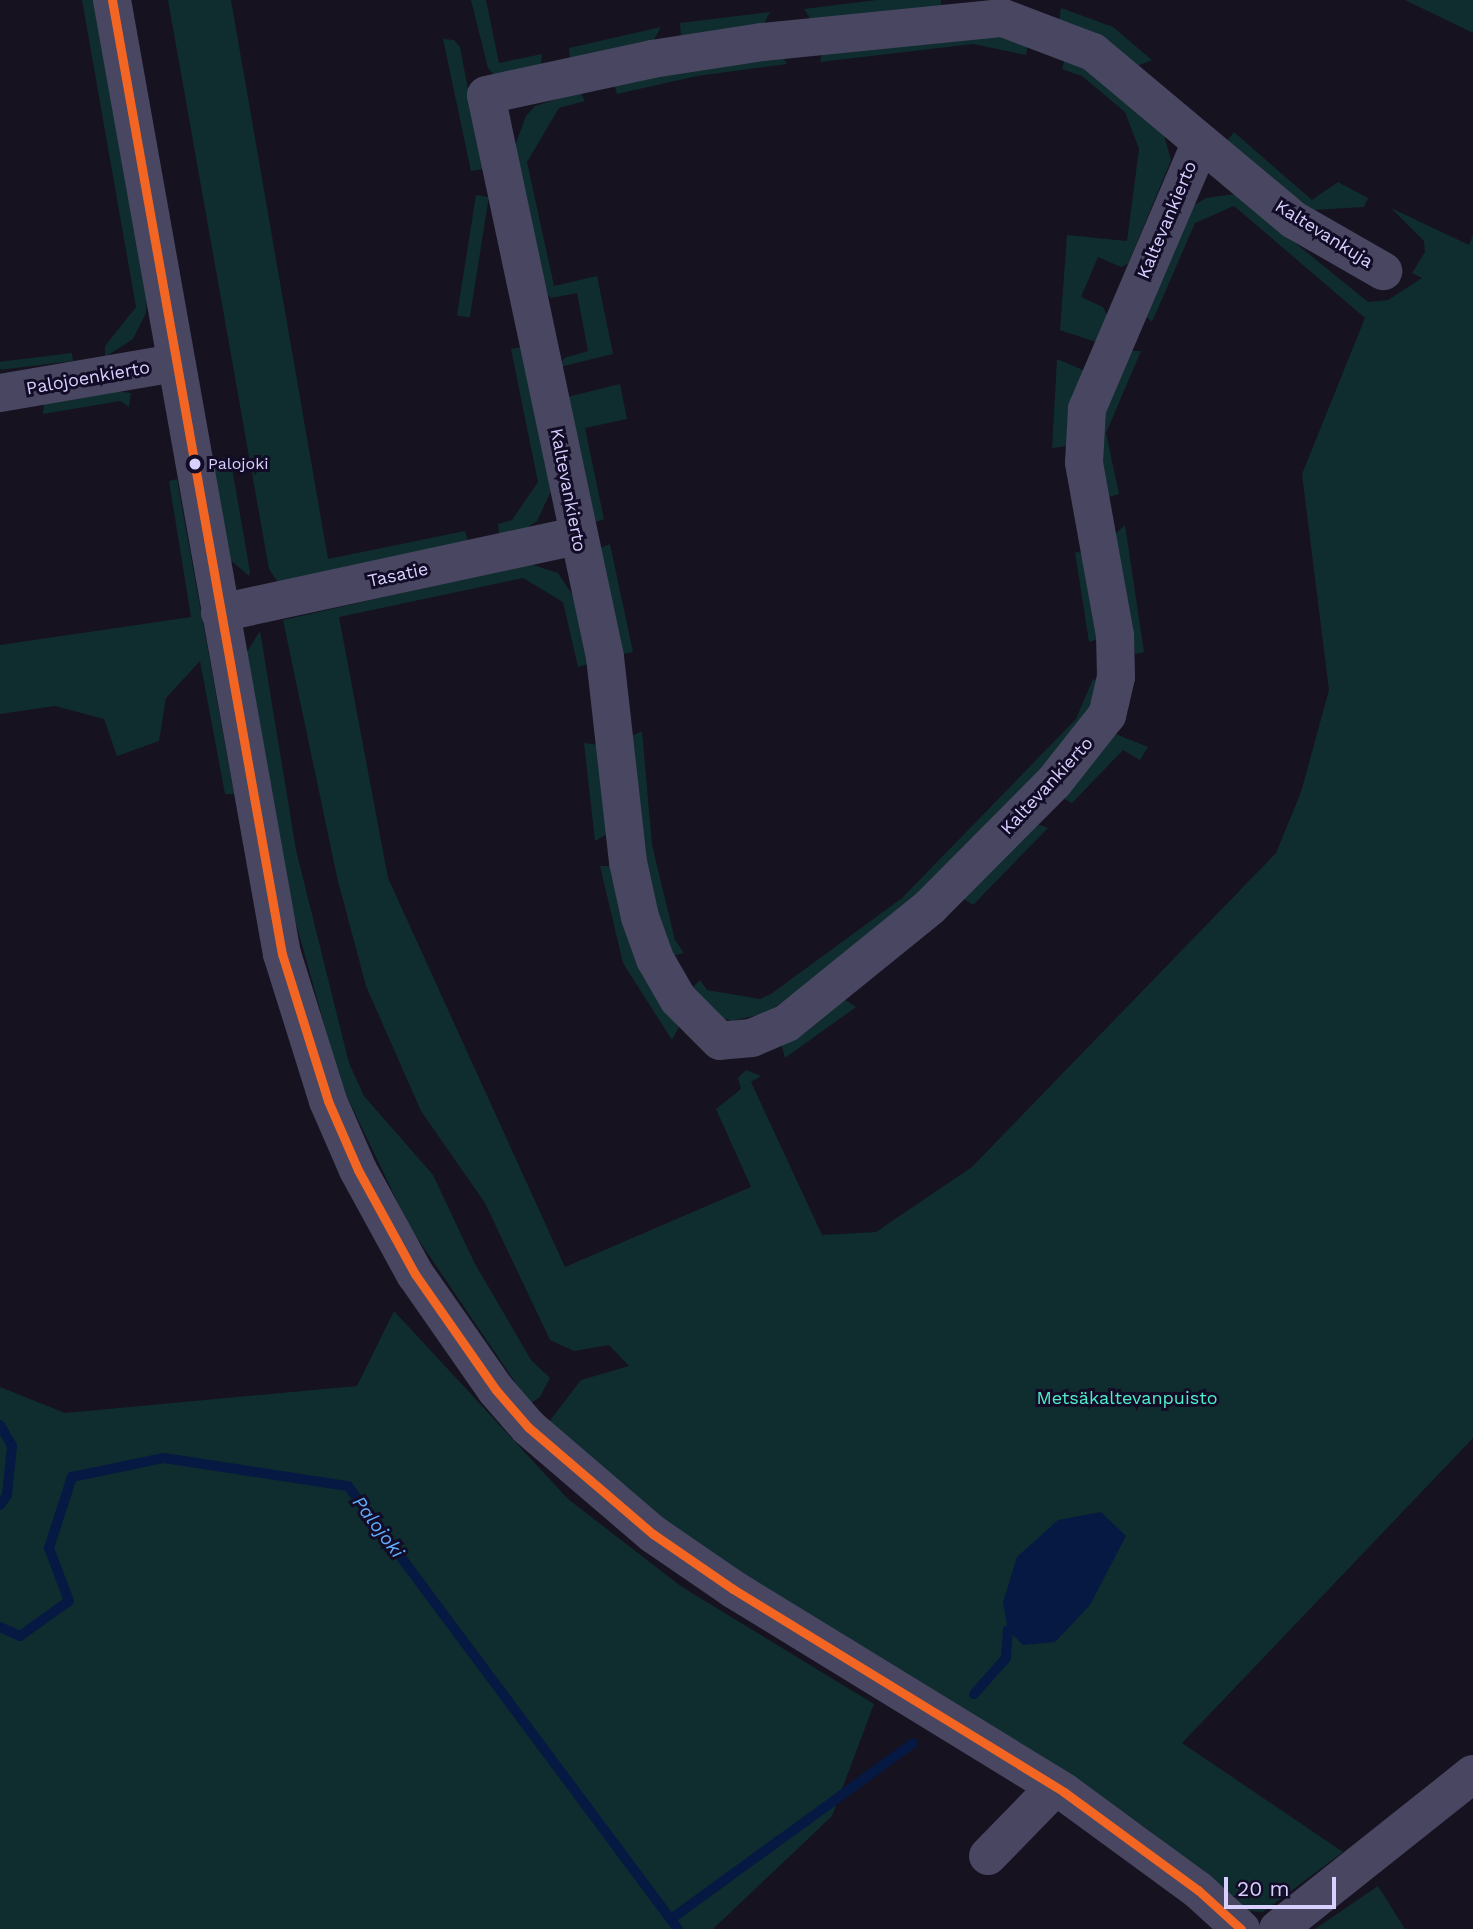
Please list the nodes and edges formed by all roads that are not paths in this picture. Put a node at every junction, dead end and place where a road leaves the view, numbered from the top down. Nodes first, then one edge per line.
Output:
1 (112, 0) edge
2 (1200, 144) junction
3 (1383, 271) dead end
4 (176, 363) junction
5 (0, 393) edge
6 (576, 536) junction
7 (220, 613) junction
8 (1473, 1774) edge
9 (1055, 1787) junction
10 (988, 1856) dead end
11 (1241, 1929) edge
12 (1278, 1929) edge

1 - 4 street
2 - 3 street, Kaltevankuja
2 - 6 street, Kaltevankierto
2 - 6 street, Kaltevankierto
4 - 5 street, Palojoenkierto
4 - 7 street
6 - 7 street, Tasatie
7 - 9 street
8 - 12 street
9 - 10 street
9 - 11 street

